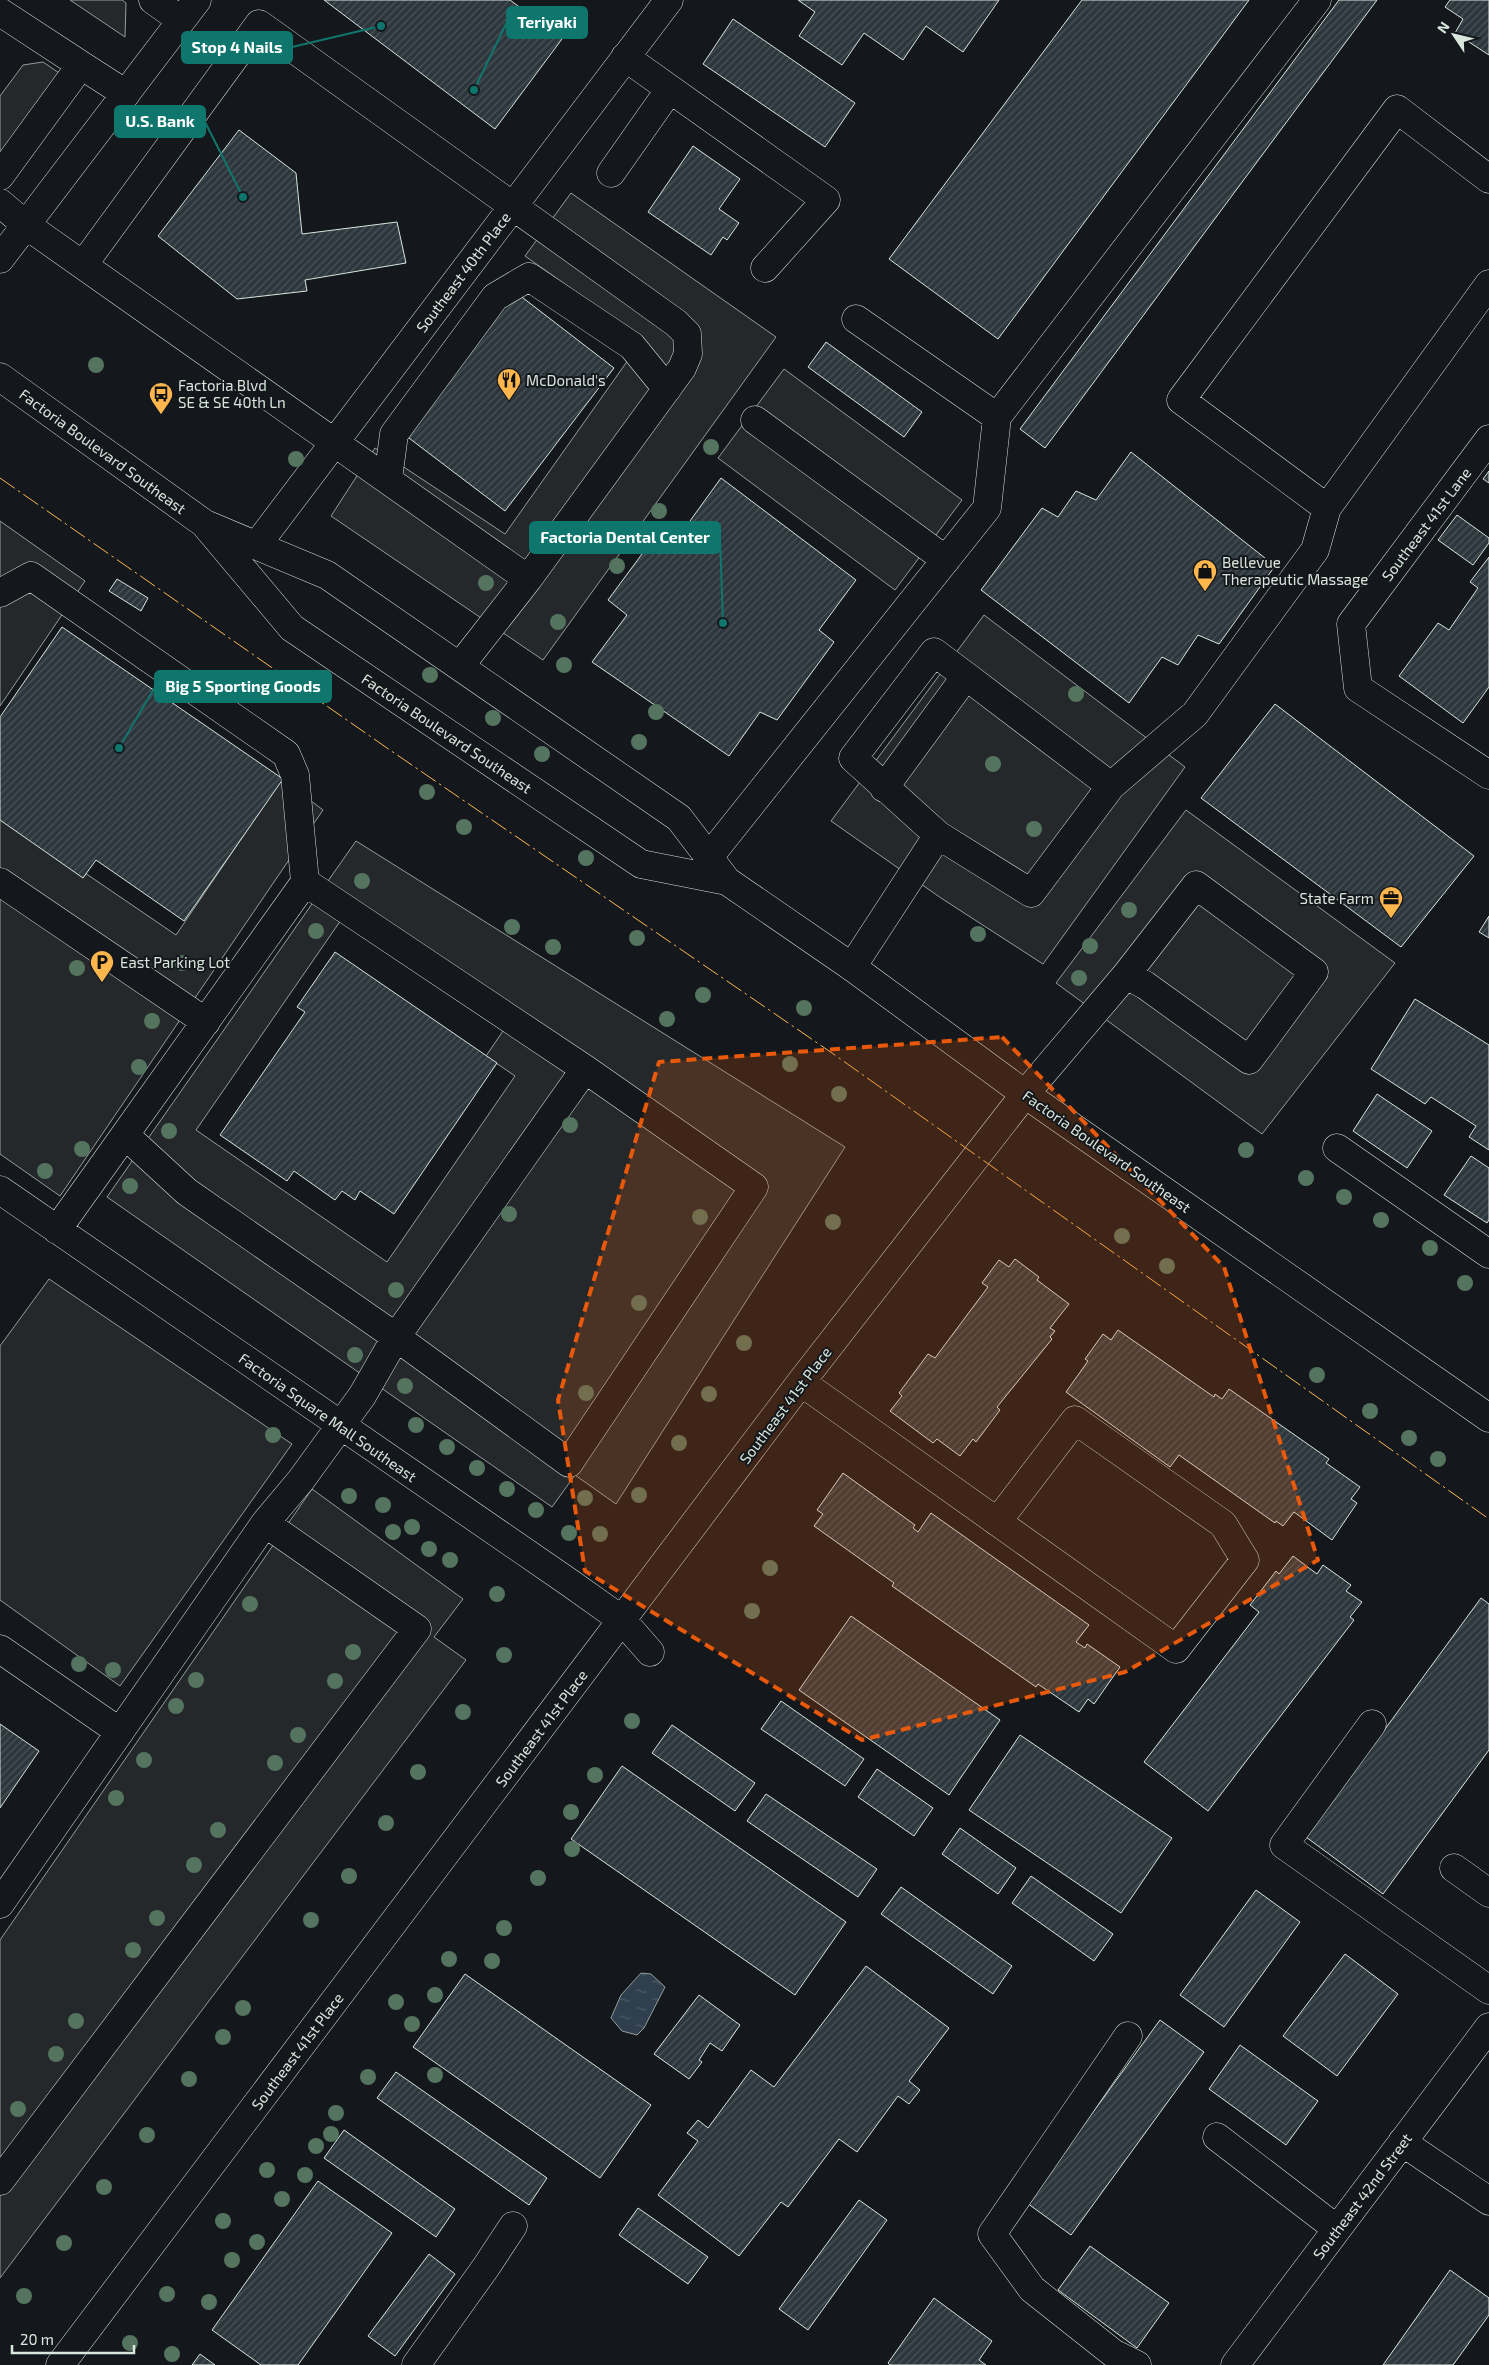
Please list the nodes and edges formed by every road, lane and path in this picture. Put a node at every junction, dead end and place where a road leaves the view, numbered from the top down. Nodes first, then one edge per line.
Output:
1 (153, 0) edge
2 (669, 0) edge
3 (1317, 0) edge
4 (189, 10) edge
5 (0, 12) edge
6 (625, 57) junction
7 (81, 65) junction
8 (670, 89) junction
9 (126, 94) junction
10 (611, 173) dead end
11 (0, 176) edge
12 (1489, 180) edge
13 (0, 203) edge
14 (512, 207) junction
15 (26, 225) junction
16 (0, 259) edge
17 (83, 264) junction
18 (764, 268) dead end
19 (1489, 284) edge
20 (856, 318) dead end
21 (0, 376) edge
22 (667, 389) junction
23 (997, 418) junction
24 (755, 420) dead end
25 (1489, 439) edge
26 (335, 441) junction
27 (388, 479) junction
28 (1328, 508) junction
29 (206, 524) junction
30 (257, 545) junction
31 (946, 560) junction
32 (528, 578) junction
33 (0, 593) edge
34 (460, 666) junction
35 (966, 676) junction
36 (1489, 775) edge
37 (1111, 786) junction
38 (884, 788) junction
39 (938, 835) junction
40 (709, 857) junction
41 (727, 881) junction
42 (0, 882) edge
43 (305, 882) junction
44 (852, 967) junction
45 (1126, 975) junction
46 (206, 1022) junction
47 (585, 1069) junction
48 (1025, 1094) junction
49 (125, 1135) junction
50 (1337, 1148) dead end
51 (0, 1190) edge
52 (57, 1230) junction
53 (1489, 1254) edge
54 (396, 1337) junction
55 (801, 1382) junction
56 (1489, 1418) edge
57 (339, 1426) junction
58 (997, 1522) junction
59 (265, 1523) junction
60 (622, 1620) junction
61 (0, 1649) edge
62 (650, 1652) dead end
63 (1372, 1724) dead end
64 (120, 1732) junction
65 (1454, 1868) dead end
66 (1489, 1893) edge
67 (0, 1904) edge
68 (1489, 1990) edge
69 (1489, 2026) edge
70 (1128, 2036) dead end
71 (1217, 2137) dead end
72 (1402, 2142) junction
73 (0, 2181) edge
74 (1489, 2201) edge
75 (513, 2226) dead end
76 (1337, 2229) junction
77 (60, 2365) edge
78 (416, 2365) edge
79 (1137, 2365) edge
80 (1235, 2365) edge

1 - 4 street
2 - 6 street, Southeast 40th Place
3 - 23 street
4 - 9 street
5 - 7 street
6 - 8 street
6 - 14 street, Southeast 40th Place
7 - 9 street
7 - 11 street
8 - 10 street
8 - 18 street
9 - 15 street
12 - 28 street
13 - 15 street
14 - 17 street
14 - 22 street
14 - 26 street, Southeast 40th Place
15 - 16 street
15 - 17 street
17 - 26 street
19 - 28 street
20 - 23 street
21 - 29 street, Factoria Boulevard Southeast
22 - 27 street
22 - 32 street
23 - 31 street
24 - 31 street
25 - 36 street, Southeast 41st Lane
26 - 27 street
26 - 30 street, Southeast 40th Place
27 - 32 street
28 - 37 street
29 - 30 street, Factoria Boulevard Southeast
29 - 41 street, Factoria Boulevard Southeast
30 - 34 street, Factoria Boulevard Southeast
31 - 40 street
32 - 34 street
33 - 43 street
34 - 40 street, Factoria Boulevard Southeast
35 - 37 street
35 - 38 street
35 - 38 street
37 - 39 street
38 - 39 street
39 - 44 street
40 - 41 street, Factoria Boulevard Southeast
41 - 44 street, Factoria Boulevard Southeast
42 - 46 street
43 - 46 street
43 - 47 street
44 - 48 street, Factoria Boulevard Southeast
45 - 45 street, Southeast 41st Place
45 - 48 street, Southeast 41st Place
46 - 49 street
47 - 54 street
47 - 54 street
48 - 55 street, Southeast 41st Place
48 - 56 street, Factoria Boulevard Southeast
49 - 52 street
49 - 54 street
50 - 53 street
51 - 52 street, Factoria Square Mall Southeast
52 - 57 street, Factoria Square Mall Southeast
54 - 57 street
55 - 58 street
55 - 60 street, Southeast 41st Place
57 - 59 street
57 - 60 street, Factoria Square Mall Southeast
58 - 58 street
59 - 64 street
59 - 73 street
60 - 62 street, Factoria Square Mall Southeast
60 - 77 street, Southeast 41st Place
61 - 64 street
63 - 68 street
64 - 67 street
65 - 66 street
69 - 72 street, Southeast 42nd Street
70 - 79 street
71 - 76 street
72 - 74 street
72 - 76 street, Southeast 42nd Street
75 - 78 street
76 - 80 street, Southeast 42nd Street

